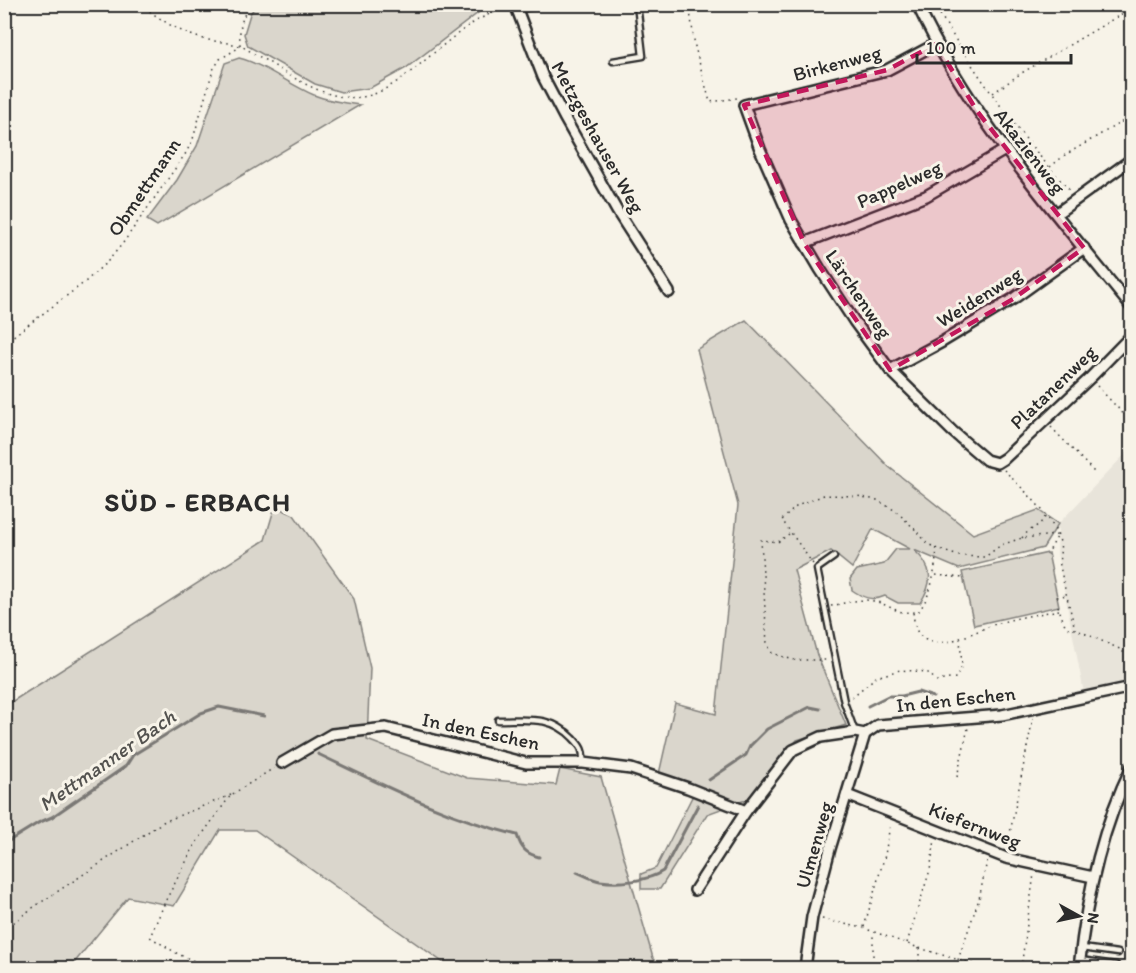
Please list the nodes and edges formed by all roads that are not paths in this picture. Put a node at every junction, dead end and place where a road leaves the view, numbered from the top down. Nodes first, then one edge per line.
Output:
1 (532, 4) edge
2 (637, 4) edge
3 (917, 4) edge
4 (936, 44) junction
5 (613, 61) dead end
6 (744, 105) joint
7 (1005, 150) junction
8 (1131, 159) edge
9 (1056, 214) junction
10 (804, 243) junction
11 (1084, 248) junction
12 (669, 292) dead end
13 (1131, 308) edge
14 (1131, 335) edge
15 (890, 370) junction
16 (997, 463) joint
17 (834, 557) dead end
18 (1131, 687) edge
19 (498, 720) dead end
20 (855, 732) junction
21 (865, 735) junction
22 (282, 763) road end
23 (583, 763) junction
24 (1131, 766) edge
25 (847, 795) junction
26 (746, 811) junction
27 (1093, 877) junction
28 (695, 890) dead end
29 (1082, 948) junction
30 (1118, 953) dead end
31 (1080, 964) edge
32 (1116, 965) dead end
33 (805, 969) edge

1 - 12 street, Metzgeshauser Weg
2 - 5 lane
3 - 4 street, Akazienweg
4 - 6 street, Birkenweg
4 - 7 street, Akazienweg
6 - 10 street, Lärchenweg
7 - 9 street, Akazienweg
7 - 10 street, Pappelweg
8 - 9 street
9 - 11 street, Akazienweg
10 - 15 street, Lärchenweg
11 - 13 street, Akazienweg
11 - 15 street, Weidenweg
14 - 16 street, Platanenweg
15 - 16 street, Lärchenweg
17 - 20 lane
18 - 21 street, In den Eschen
19 - 23 lane
20 - 21 street
20 - 26 street
21 - 25 street, Ulmenweg
22 - 23 street, In den Eschen
23 - 26 street, In den Eschen
24 - 27 street
25 - 27 street, Kiefernweg
25 - 33 street, Ulmenweg
26 - 28 street
27 - 29 street
29 - 30 lane
29 - 31 street
31 - 32 lane

